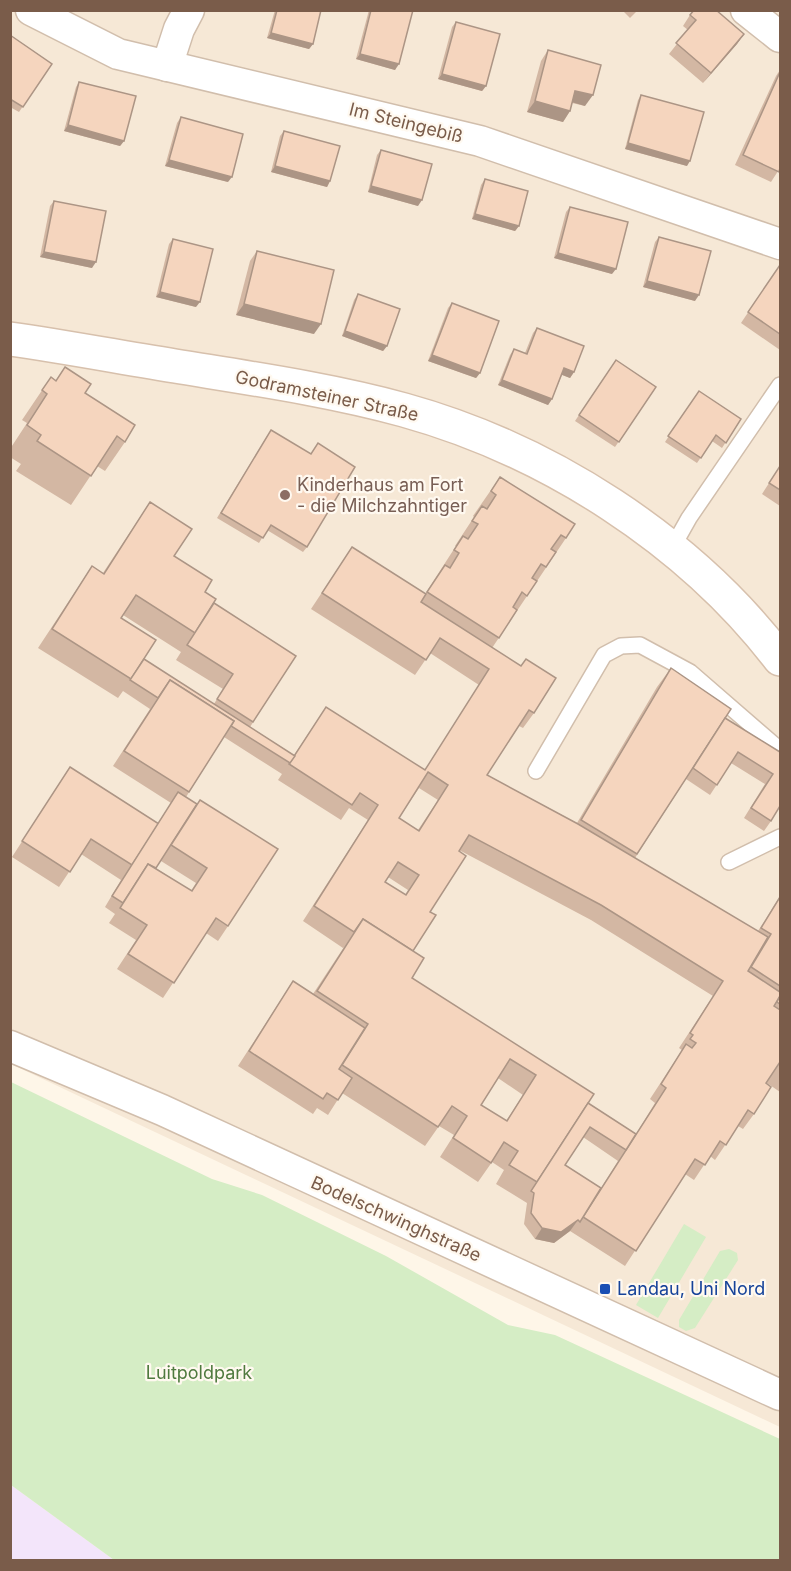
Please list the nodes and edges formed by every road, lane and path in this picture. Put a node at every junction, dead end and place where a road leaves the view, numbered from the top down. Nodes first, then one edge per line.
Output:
1 (31, 10) edge
2 (189, 10) edge
3 (746, 10) edge
4 (780, 37) edge
5 (167, 66) junction
6 (780, 244) edge
7 (10, 339) edge
8 (780, 385) edge
9 (671, 550) junction
10 (780, 659) edge
11 (780, 750) edge
12 (536, 771) dead end
13 (780, 837) edge
14 (729, 862) dead end
15 (10, 1046) edge
16 (780, 1395) edge

1 - 5 street, Im Steingebiß
2 - 5 street
3 - 4 street
5 - 6 street, Im Steingebiß
7 - 9 street, Godramsteiner Straße
8 - 9 lane
9 - 10 street, Godramsteiner Straße
11 - 12 lane
13 - 14 lane
15 - 16 street, Bodelschwinghstraße

